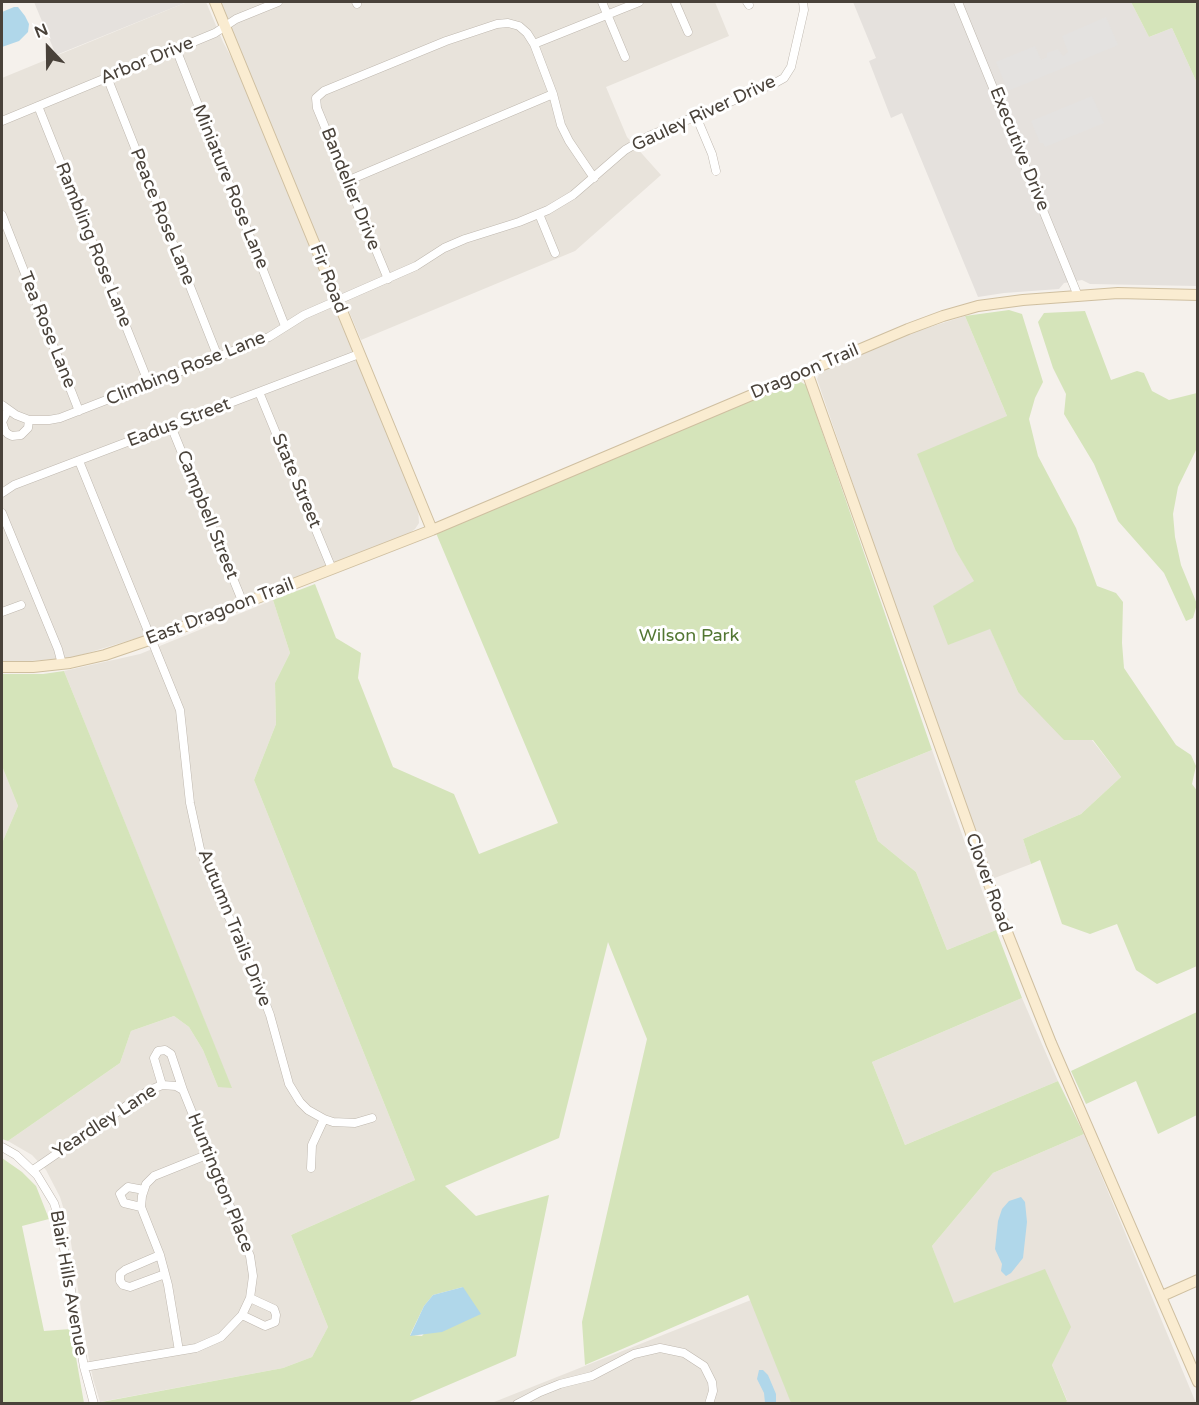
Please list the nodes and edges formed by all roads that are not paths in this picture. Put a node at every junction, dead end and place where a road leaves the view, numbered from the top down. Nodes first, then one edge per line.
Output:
1 (214, 2) edge
2 (602, 2) edge
3 (639, 2) edge
4 (675, 2) edge
5 (804, 2) edge
6 (958, 2) edge
7 (273, 3) edge
8 (608, 14) junction
9 (225, 27) junction
10 (688, 32) dead end
11 (534, 45) junction
12 (176, 49) junction
13 (625, 57) dead end
14 (107, 77) junction
15 (553, 94) junction
16 (38, 106) junction
17 (696, 116) junction
18 (2, 121) edge
19 (716, 171) dead end
20 (594, 177) junction
21 (347, 181) junction
22 (539, 214) junction
23 (2, 215) edge
24 (555, 253) dead end
25 (388, 279) junction
26 (1197, 295) edge
27 (1078, 296) junction
28 (337, 301) junction
29 (285, 326) junction
30 (359, 354) junction
31 (218, 357) junction
32 (807, 372) junction
33 (149, 384) junction
34 (259, 392) junction
35 (4, 407) edge
36 (79, 411) junction
37 (29, 420) junction
38 (171, 426) junction
39 (79, 461) junction
40 (2, 493) edge
41 (2, 513) edge
42 (432, 530) junction
43 (332, 569) junction
44 (243, 603) junction
45 (21, 605) dead end
46 (2, 612) edge
47 (152, 639) junction
48 (62, 664) junction
49 (2, 667) edge
50 (162, 1085) junction
51 (183, 1090) junction
52 (372, 1118) dead end
53 (324, 1119) junction
54 (2, 1147) edge
55 (209, 1154) junction
56 (311, 1168) dead end
57 (33, 1170) junction
58 (144, 1190) junction
59 (141, 1207) junction
60 (160, 1255) junction
61 (165, 1274) junction
62 (1197, 1280) edge
63 (1162, 1296) junction
64 (250, 1298) junction
65 (240, 1317) junction
66 (179, 1351) junction
67 (84, 1367) junction
68 (1197, 1382) edge
69 (94, 1404) edge
70 (517, 1404) edge
71 (709, 1404) edge

1 - 9 street, Fir Road
2 - 8 street
3 - 8 street
4 - 10 street
5 - 17 street, Gauley River Drive
6 - 27 street, Executive Drive
7 - 9 street, Arbor Drive
8 - 11 street
8 - 13 street
9 - 12 street, Arbor Drive
9 - 28 street, Fir Road
11 - 15 street
11 - 21 street, Bandelier Drive
12 - 14 street, Arbor Drive
12 - 29 street, Miniature Rose Lane
14 - 16 street, Arbor Drive
14 - 31 street, Peace Rose Lane
15 - 20 street
15 - 21 street
16 - 18 street, Arbor Drive
16 - 33 street, Rambling Rose Lane
17 - 19 street
17 - 20 street, Gauley River Drive
20 - 22 street, Gauley River Drive
21 - 25 street, Bandelier Drive
22 - 24 street
22 - 25 street, Gauley River Drive
23 - 36 street, Tea Rose Lane
25 - 28 street, Gauley River Drive
26 - 27 street, Dragoon Trail
27 - 32 street, Dragoon Trail
28 - 29 street, Climbing Rose Lane
28 - 30 street, Fir Road
29 - 31 street, Climbing Rose Lane
30 - 34 street, Eadus Street
30 - 42 street, Fir Road
31 - 33 street, Climbing Rose Lane
32 - 42 street, Dragoon Trail
32 - 63 street, Clover Road
33 - 36 street, Climbing Rose Lane
34 - 38 street, Eadus Street
34 - 43 street, State Street
35 - 37 street
35 - 37 street
36 - 37 street, Climbing Rose Lane
38 - 39 street, Eadus Street
38 - 44 street, Campbell Street
39 - 40 street, Eadus Street
39 - 47 street, Autumn Trails Drive
41 - 48 street
42 - 43 street, East Dragoon Trail
43 - 44 street, East Dragoon Trail
44 - 47 street, East Dragoon Trail
45 - 46 street
47 - 48 street, East Dragoon Trail
47 - 53 street, Autumn Trails Drive
48 - 49 street, East Dragoon Trail
50 - 51 street, Huntington Place
50 - 51 street, Yeardley Lane
50 - 57 street, Yeardley Lane
51 - 55 street, Huntington Place
52 - 53 street, Autumn Trails Drive
53 - 56 street
54 - 57 street, Blair Hills Avenue
55 - 58 street
55 - 64 street, Huntington Place
57 - 67 street, Blair Hills Avenue
58 - 59 street
58 - 59 street
59 - 60 street
60 - 61 street
60 - 61 street
61 - 66 street
62 - 63 street
63 - 68 street, Clover Road
64 - 65 street, Huntington Place
64 - 65 street
65 - 66 street
66 - 67 street
67 - 69 street, Blair Hills Avenue
70 - 71 street

